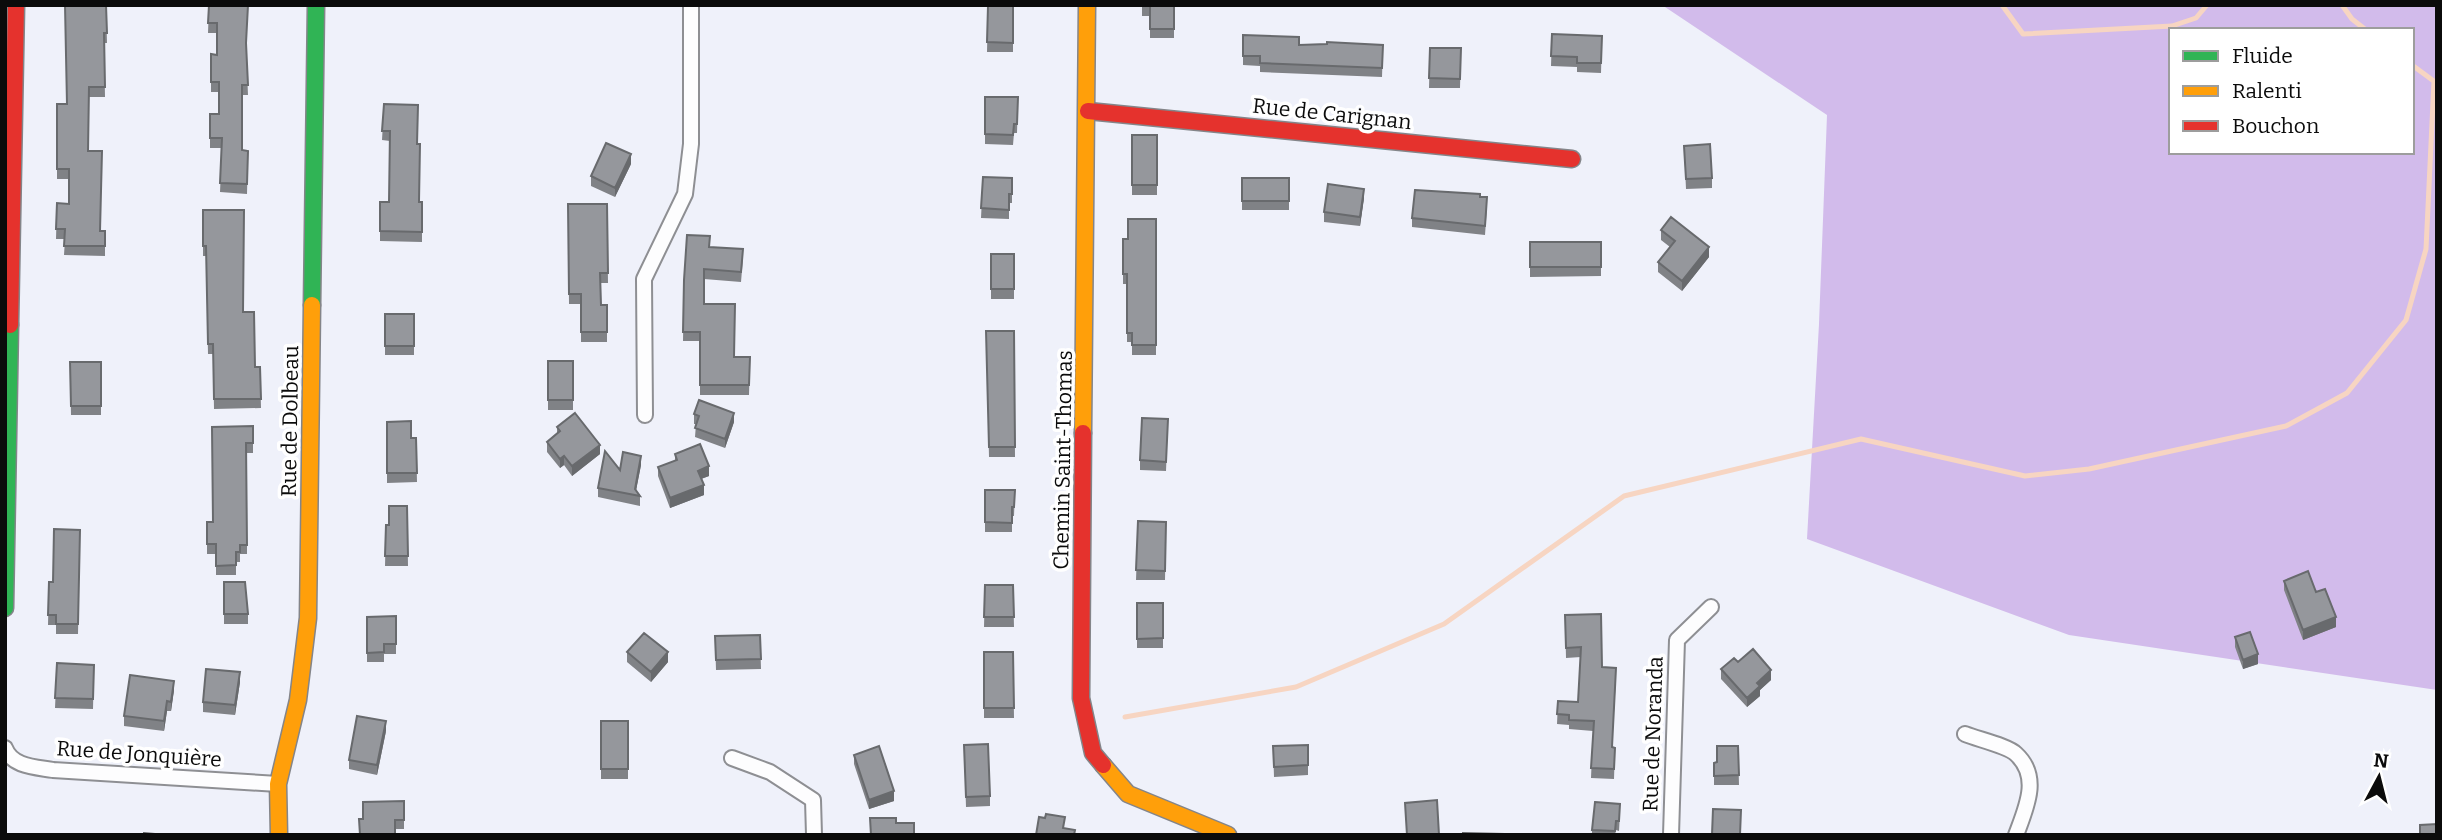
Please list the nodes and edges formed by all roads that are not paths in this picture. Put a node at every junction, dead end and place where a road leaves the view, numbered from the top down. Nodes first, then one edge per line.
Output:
1 (16, 5) edge
2 (316, 5) edge
3 (691, 5) edge
4 (1087, 5) edge
5 (1087, 111) junction
6 (1572, 159) dead end
7 (645, 415) dead end
8 (1711, 607) dead end
9 (5, 608) edge
10 (1965, 734) dead end
11 (5, 748) edge
12 (732, 758) dead end
13 (278, 784) junction
14 (279, 835) edge
15 (814, 835) edge
16 (1228, 835) edge
17 (1671, 835) edge
18 (2016, 835) edge

1 - 9 street
2 - 13 street, Rue de Dolbeau
3 - 7 street
4 - 5 street, Chemin Saint-Thomas
5 - 6 street, Rue de Carignan
5 - 16 street, Chemin Saint-Thomas
8 - 17 street, Rue de Noranda
10 - 18 street
11 - 13 street, Rue de Jonquière
12 - 15 street
13 - 14 street, Rue de Dolbeau

